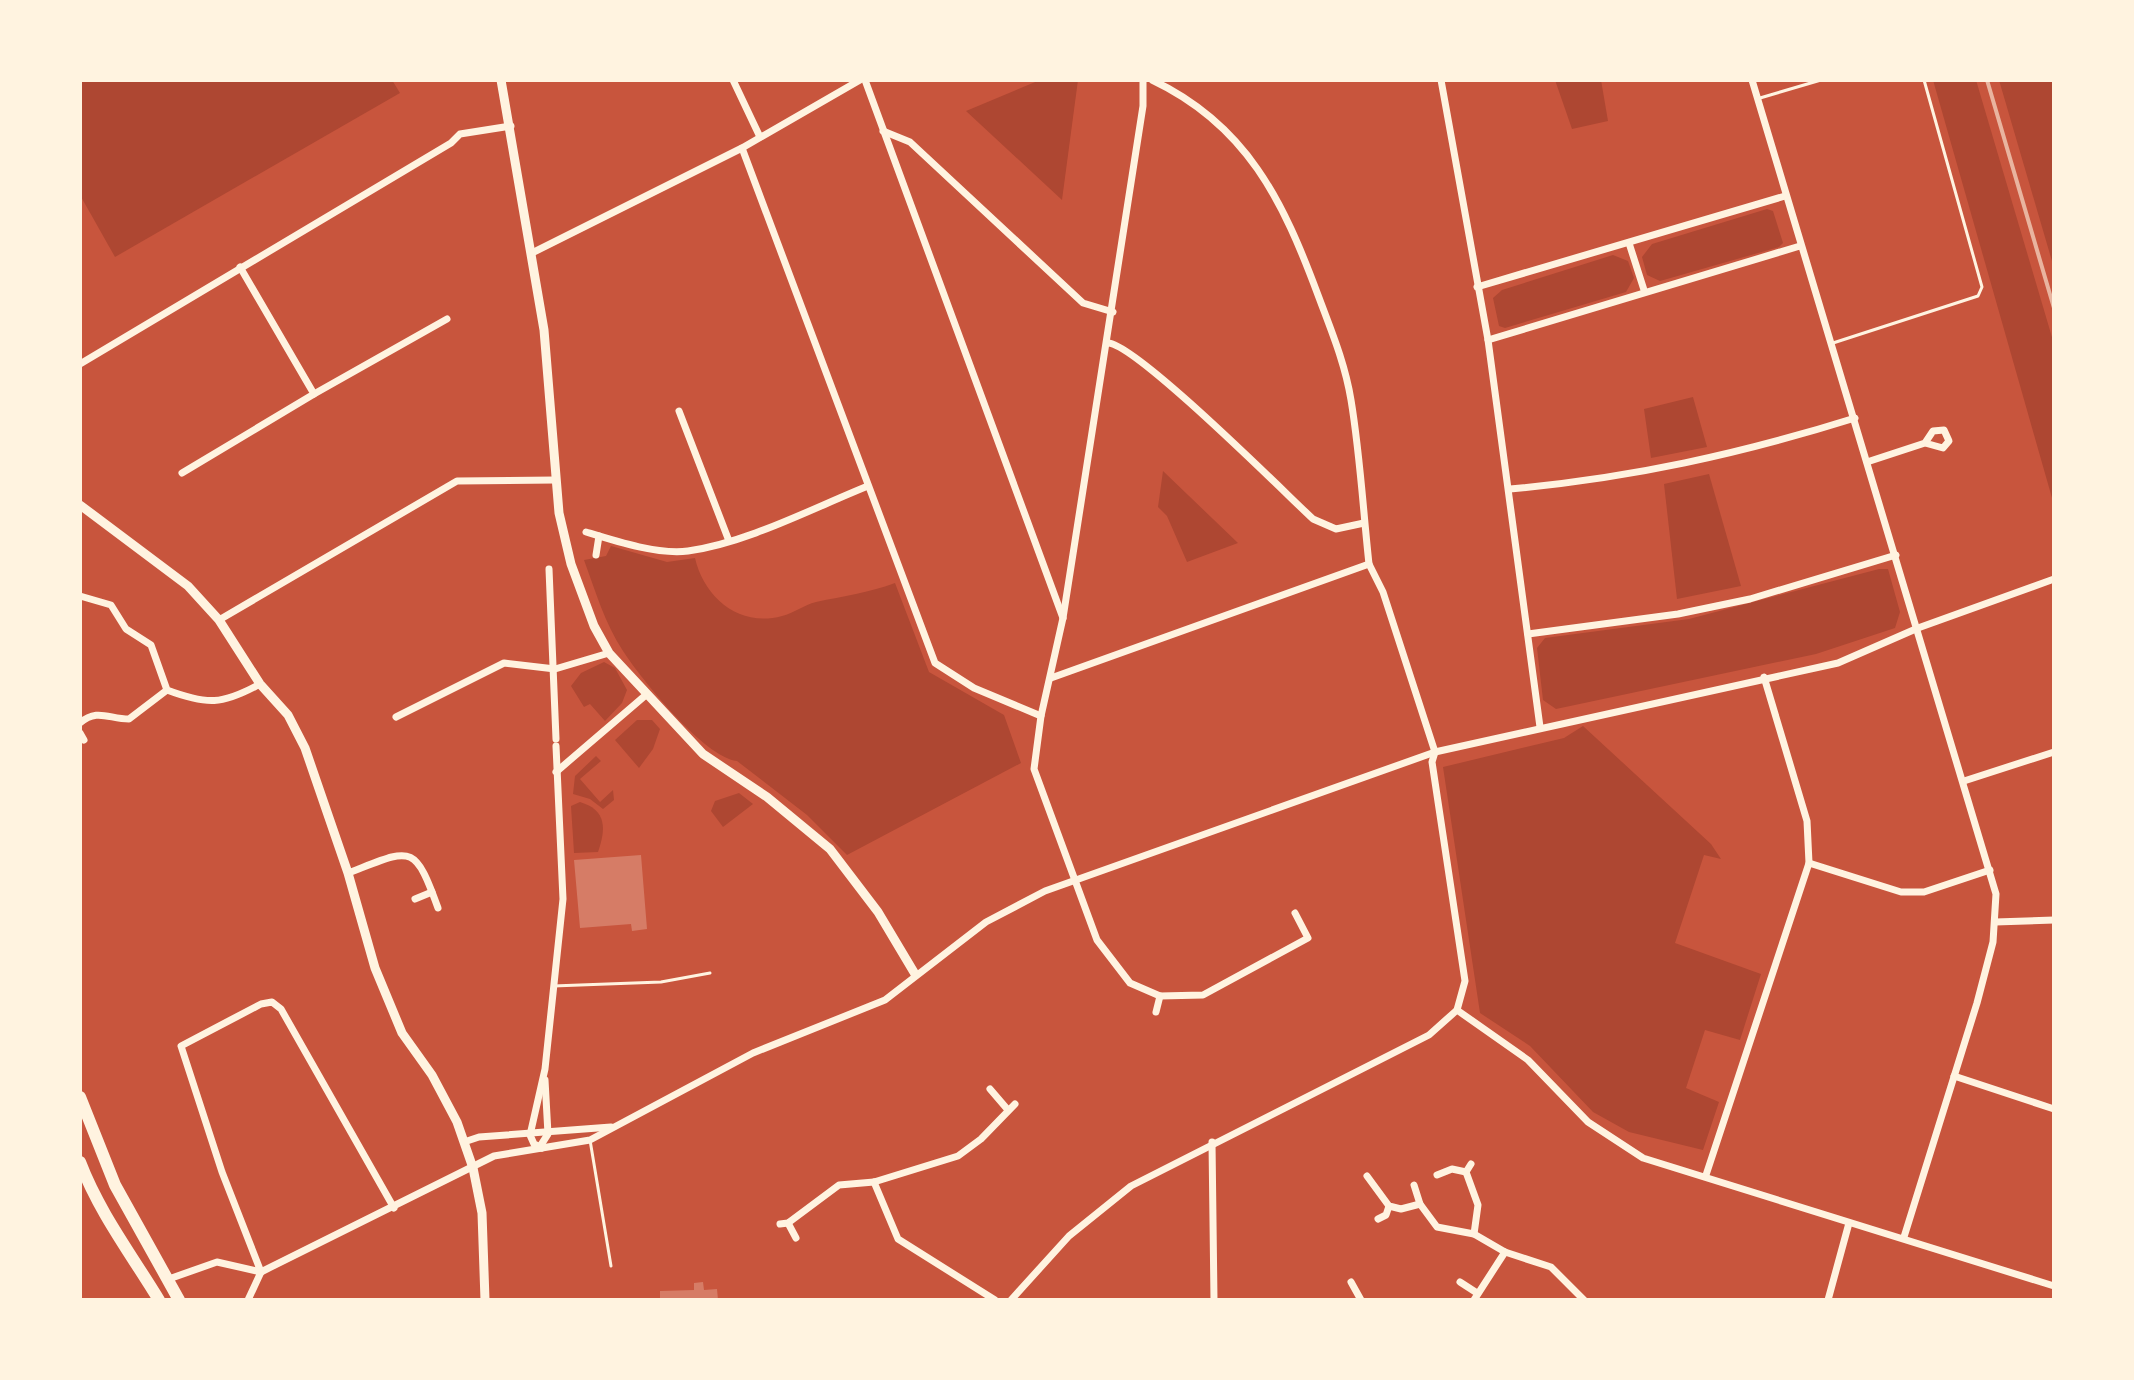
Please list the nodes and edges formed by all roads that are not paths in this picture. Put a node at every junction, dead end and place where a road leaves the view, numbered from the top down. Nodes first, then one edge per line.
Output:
1 (501, 80) edge
2 (733, 80) edge
3 (862, 80) edge
4 (1143, 80) edge
5 (1152, 80) edge
6 (1441, 80) edge
7 (1752, 80) edge
8 (1821, 80) edge
9 (1924, 80) edge
10 (1757, 99) junction
11 (511, 126) junction
12 (883, 131) junction
13 (760, 137) junction
14 (742, 148) junction
15 (1785, 196) junction
16 (1629, 243) junction
17 (1800, 246) junction
18 (532, 253) junction
19 (240, 267) junction
20 (1477, 287) junction
21 (1644, 290) junction
22 (1113, 312) junction
23 (447, 319) dead end
24 (1488, 340) junction
25 (1108, 343) junction
26 (1833, 343) junction
27 (80, 364) edge
28 (314, 394) junction
29 (679, 411) dead end
30 (1855, 418) junction
31 (1925, 443) dead end
32 (1867, 462) junction
33 (182, 473) dead end
34 (555, 480) junction
35 (868, 486) junction
36 (1510, 489) junction
37 (80, 505) edge
38 (1364, 523) junction
39 (586, 532) dead end
40 (599, 536) junction
41 (729, 541) junction
42 (596, 555) dead end
43 (1896, 555) junction
44 (1369, 564) junction
45 (549, 569) dead end
46 (2054, 579) edge
47 (80, 596) edge
48 (1063, 618) junction
49 (219, 620) junction
50 (1918, 628) junction
51 (1528, 634) junction
52 (609, 653) junction
53 (555, 669) junction
54 (1764, 677) junction
55 (1051, 678) junction
56 (260, 684) junction
57 (167, 690) junction
58 (647, 694) junction
59 (1041, 716) junction
60 (396, 717) dead end
61 (80, 723) edge
62 (1540, 727) junction
63 (1435, 752) junction
64 (2054, 752) edge
65 (556, 772) junction
66 (1964, 781) junction
67 (1809, 863) junction
68 (1990, 870) junction
69 (348, 873) junction
70 (1073, 881) junction
71 (432, 892) junction
72 (415, 899) dead end
73 (438, 908) dead end
74 (1295, 913) dead end
75 (2054, 920) edge
76 (1995, 922) junction
77 (710, 973) dead end
78 (915, 974) junction
79 (553, 986) junction
80 (1160, 996) junction
81 (1457, 1010) junction
82 (1156, 1012) dead end
83 (545, 1069) junction
84 (1954, 1076) junction
85 (990, 1089) dead end
86 (80, 1097) edge
87 (1015, 1104) dead end
88 (2054, 1109) edge
89 (1008, 1110) junction
90 (621, 1125) junction
91 (548, 1134) junction
92 (530, 1135) junction
93 (590, 1140) junction
94 (464, 1142) junction
95 (1212, 1142) junction
96 (542, 1149) junction
97 (80, 1162) edge
98 (1471, 1164) dead end
99 (473, 1168) junction
100 (1466, 1172) junction
101 (1437, 1175) dead end
102 (1706, 1175) junction
103 (1367, 1176) dead end
104 (874, 1182) junction
105 (1414, 1185) dead end
106 (1420, 1204) junction
107 (1389, 1206) junction
108 (394, 1208) junction
109 (1378, 1219) dead end
110 (1849, 1223) junction
111 (1474, 1234) junction
112 (1904, 1237) junction
113 (796, 1238) dead end
114 (1505, 1252) junction
115 (611, 1266) dead end
116 (261, 1272) junction
117 (166, 1280) junction
118 (1351, 1282) dead end
119 (1460, 1282) dead end
120 (2054, 1286) edge
121 (1475, 1297) edge
122 (159, 1300) edge
123 (179, 1300) edge
124 (248, 1300) edge
125 (485, 1300) edge
126 (995, 1300) edge
127 (1011, 1300) edge
128 (1214, 1300) edge
129 (1361, 1300) edge
130 (1584, 1300) edge
131 (1828, 1300) edge

1 - 11 street
2 - 13 street
3 - 12 street
3 - 13 street
4 - 22 street
5 - 38 street
6 - 20 street
7 - 10 street
8 - 10 lane
9 - 26 lane
10 - 15 street
11 - 18 street
11 - 19 street
12 - 22 street
12 - 48 street
13 - 14 street
14 - 18 street
14 - 35 street
15 - 16 street
15 - 17 street
16 - 20 street
16 - 21 street
17 - 21 street
17 - 26 street
18 - 34 street
19 - 27 street
19 - 28 street
20 - 24 street
21 - 24 street
22 - 25 street
23 - 28 street
24 - 36 street
25 - 38 street
25 - 48 street
26 - 30 street
28 - 33 street
29 - 41 street
30 - 32 street
30 - 36 street
31 - 32 street
32 - 43 street
34 - 49 street
34 - 52 street
35 - 41 street
35 - 59 street
36 - 51 street
37 - 49 street
38 - 44 street
39 - 40 street
40 - 41 street
40 - 42 street
43 - 50 street
43 - 51 street
44 - 55 street
44 - 63 street
45 - 53 street
46 - 50 street
47 - 57 street
48 - 55 street
49 - 56 street
50 - 54 street
50 - 66 street
51 - 62 street
52 - 53 street
52 - 58 street
53 - 60 street
53 - 65 street
54 - 62 street
54 - 67 street
55 - 59 street
56 - 57 street
56 - 69 street
57 - 61 street
58 - 65 street
58 - 78 street
59 - 70 street
62 - 63 street
63 - 70 street
63 - 81 street
64 - 66 street
65 - 79 street
66 - 68 street
67 - 68 street
67 - 102 street
68 - 76 street
69 - 71 street
69 - 94 street
70 - 78 street
70 - 80 street
71 - 72 street
71 - 73 street
74 - 80 street
75 - 76 street
76 - 84 street
77 - 79 lane
78 - 90 street
79 - 83 street
80 - 82 street
81 - 95 street
81 - 102 street
83 - 91 street
83 - 92 street
84 - 88 street
84 - 112 street
85 - 89 street
86 - 117 highway
87 - 89 street
89 - 104 street
90 - 91 street
90 - 93 street
91 - 92 street
91 - 96 street
92 - 94 street
92 - 96 street
93 - 96 street
93 - 115 lane
94 - 99 street
95 - 127 street
95 - 128 street
96 - 99 street
97 - 122 highway
98 - 100 street
99 - 108 street
99 - 125 street
100 - 101 street
100 - 111 street
102 - 110 street
103 - 107 street
104 - 113 street
104 - 126 street
105 - 106 street
106 - 107 street
106 - 111 street
107 - 109 street
108 - 116 street
108 - 116 street
110 - 112 street
110 - 131 street
111 - 114 street
112 - 120 street
114 - 121 street
114 - 130 street
116 - 117 street
116 - 124 street
117 - 123 highway
118 - 129 street
119 - 121 street

